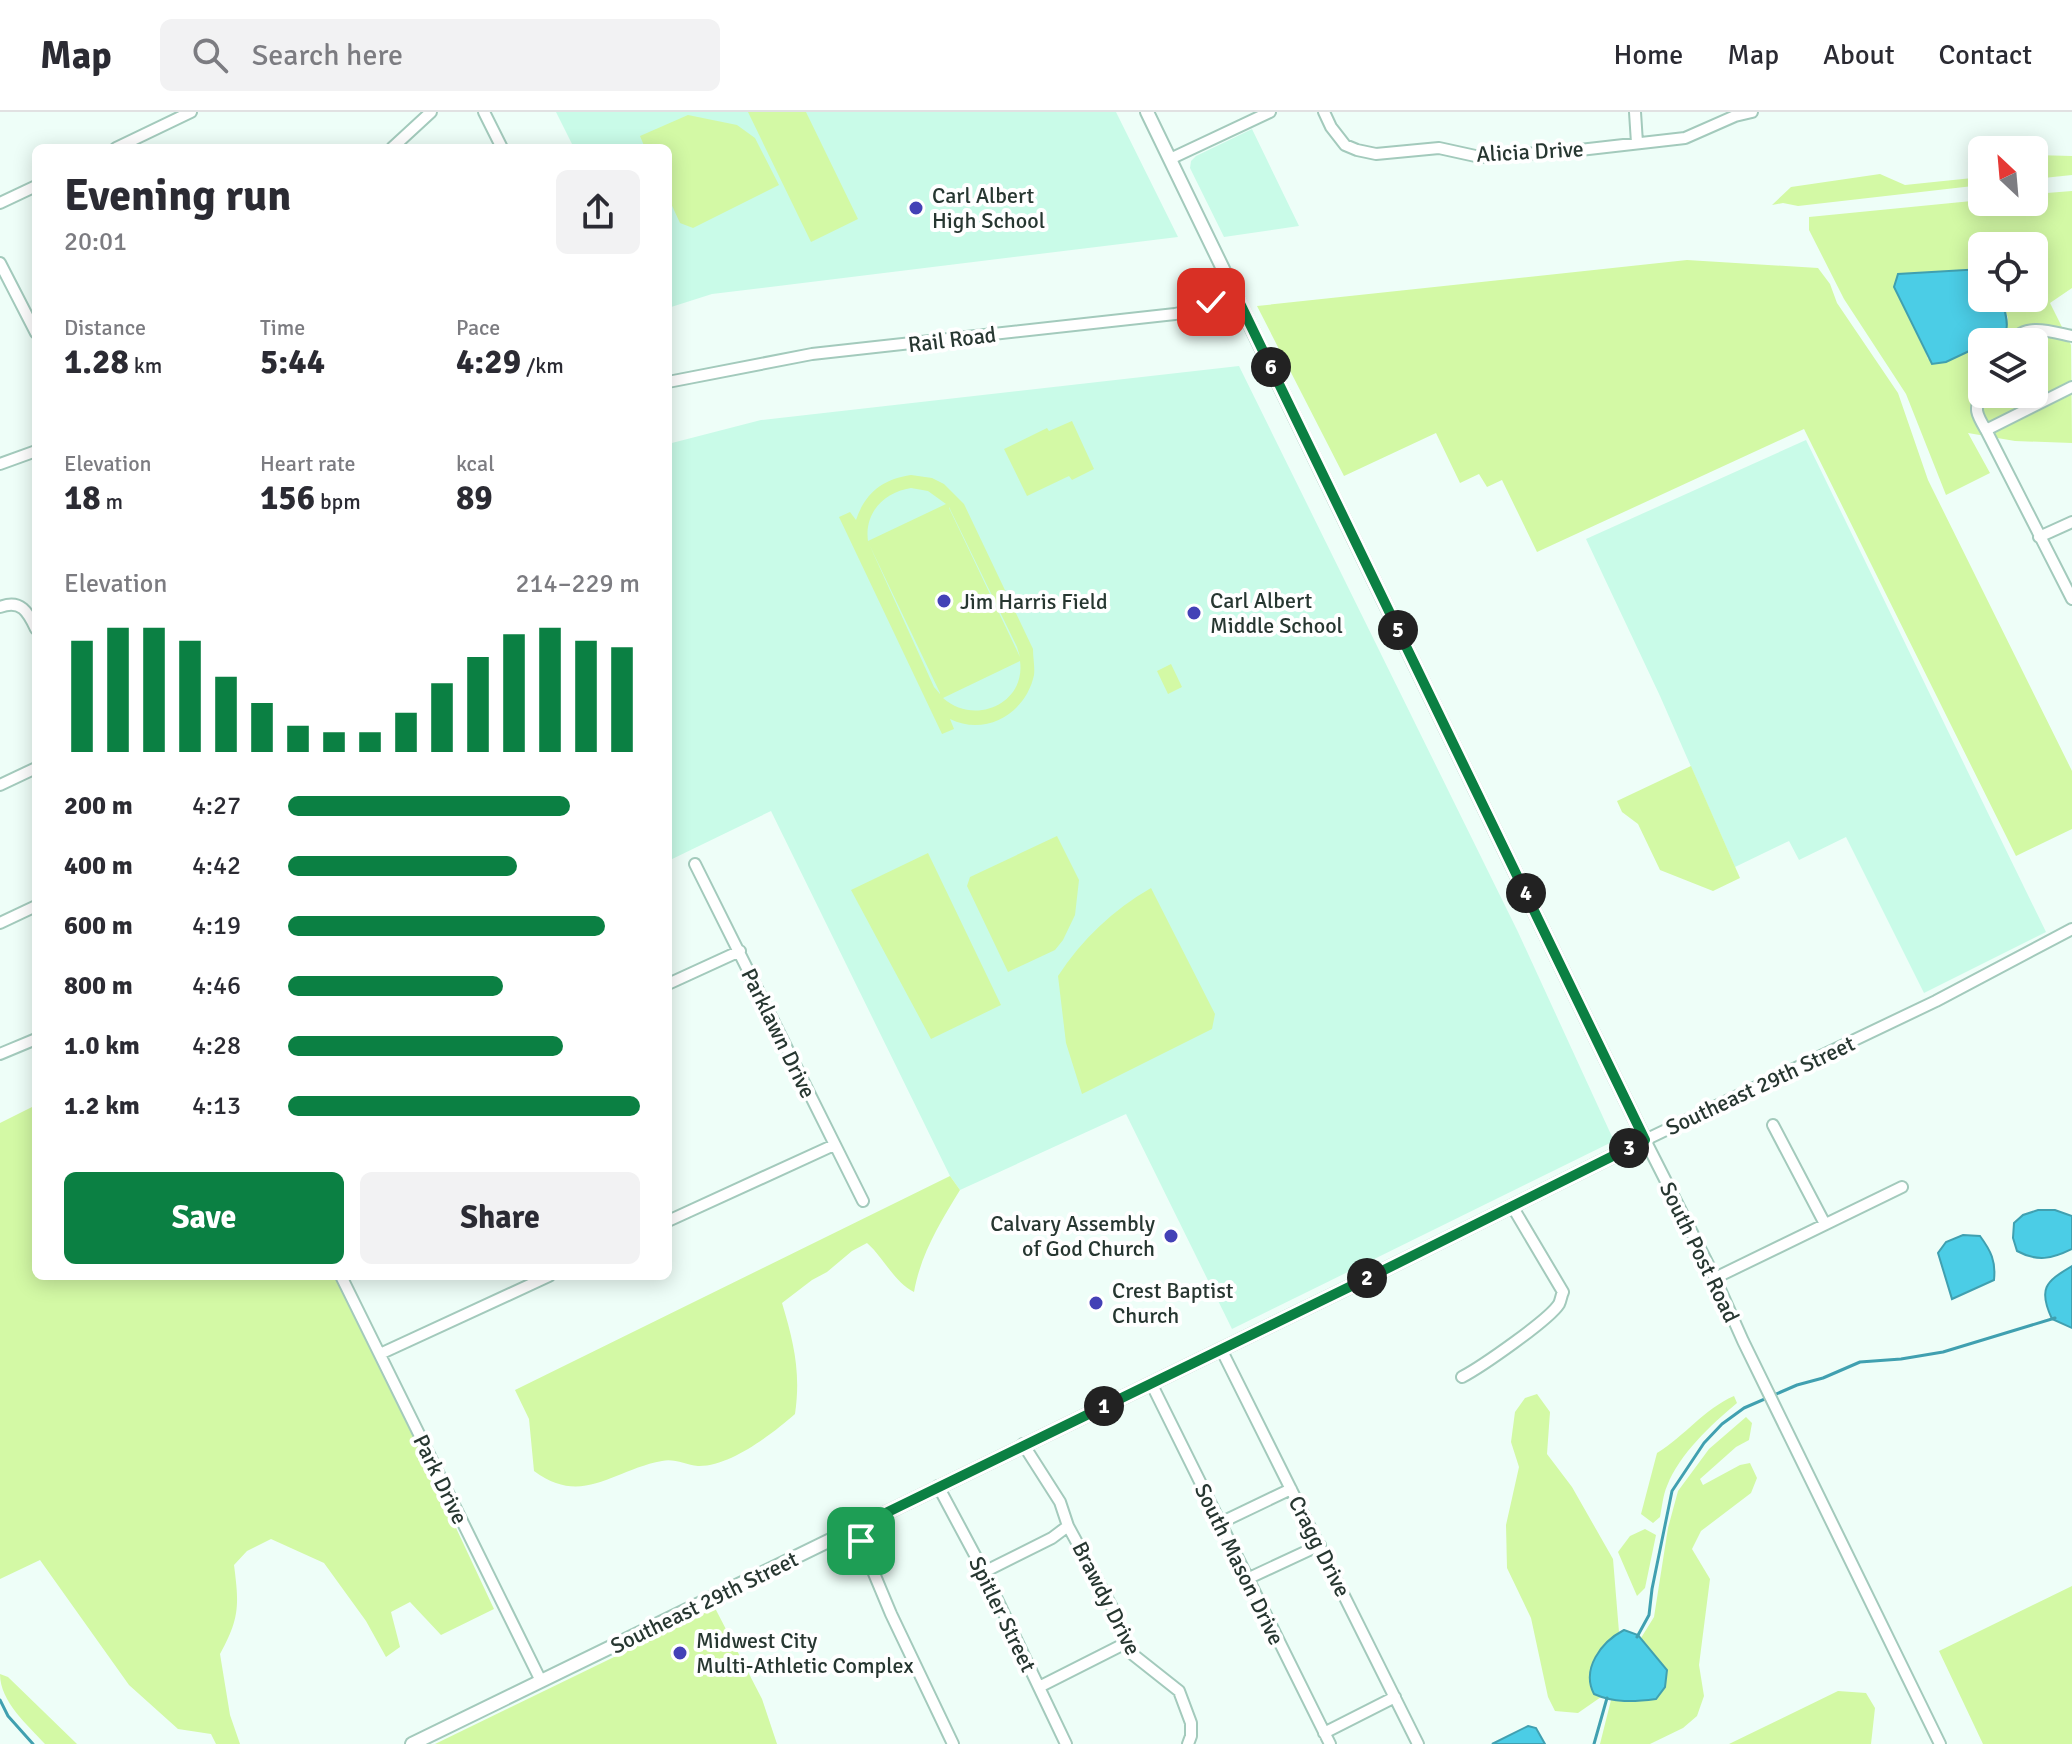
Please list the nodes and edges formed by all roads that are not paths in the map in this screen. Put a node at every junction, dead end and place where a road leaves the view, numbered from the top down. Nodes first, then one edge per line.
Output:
1 (191, 112) edge
2 (431, 112) edge
3 (484, 112) edge
4 (1147, 112) edge
5 (1270, 112) edge
6 (1324, 112) edge
7 (1635, 112) edge
8 (1752, 112) edge
9 (1637, 143) junction
10 (124, 144) edge
11 (396, 144) edge
12 (500, 144) edge
13 (1170, 159) junction
14 (32, 188) edge
15 (0, 203) edge
16 (0, 263) edge
17 (1234, 291) junction
18 (32, 324) edge
19 (2048, 333) edge
20 (2072, 336) edge
21 (672, 381) edge
22 (2072, 387) edge
23 (1976, 408) edge
24 (1986, 430) junction
25 (32, 452) edge
26 (0, 464) edge
27 (2072, 522) edge
28 (2039, 537) junction
29 (2072, 599) edge
30 (0, 607) edge
31 (32, 620) edge
32 (32, 770) edge
33 (0, 785) edge
34 (695, 864) dead end
35 (32, 908) edge
36 (0, 923) edge
37 (2072, 929) edge
38 (740, 951) junction
39 (672, 982) edge
40 (32, 1041) edge
41 (0, 1054) edge
42 (1773, 1125) dead end
43 (1645, 1140) junction
44 (834, 1145) junction
45 (1902, 1187) dead end
46 (863, 1201) dead end
47 (1512, 1206) junction
48 (672, 1219) edge
49 (1825, 1224) junction
50 (1715, 1278) junction
51 (343, 1280) edge
52 (540, 1280) edge
53 (1221, 1349) junction
54 (380, 1354) junction
55 (1462, 1377) dead end
56 (1151, 1383) junction
57 (1023, 1444) junction
58 (938, 1486) junction
59 (1291, 1489) junction
60 (1220, 1523) junction
61 (1068, 1526) junction
62 (855, 1528) junction
63 (1320, 1545) junction
64 (984, 1572) junction
65 (1247, 1579) junction
66 (1126, 1643) junction
67 (541, 1681) junction
68 (1039, 1687) junction
69 (1395, 1697) junction
70 (1324, 1733) junction
71 (412, 1744) edge
72 (953, 1744) edge
73 (1066, 1744) edge
74 (1188, 1744) edge
75 (1330, 1744) edge
76 (1418, 1744) edge
77 (1940, 1744) edge

1 - 10 street
2 - 11 street
3 - 12 street
4 - 13 main road, South Post Road
5 - 13 street
6 - 9 street, Alicia Drive
7 - 9 street
8 - 9 street, Alicia Drive
13 - 17 main road, South Post Road
14 - 15 street
16 - 18 street
17 - 21 street, Rail Road
17 - 43 main road, South Post Road
19 - 20 street
22 - 24 street
23 - 24 street
24 - 28 street
25 - 26 street
27 - 28 street
28 - 29 street
30 - 31 street
32 - 33 street
34 - 38 street, Parklawn Drive
35 - 36 street
37 - 43 street, Southeast 29th Street
38 - 39 street
38 - 44 street, Parklawn Drive
40 - 41 street
42 - 49 street
43 - 47 main road, Southeast 29th Street
43 - 50 street, South Post Road
44 - 46 street, Parklawn Drive
44 - 48 street
45 - 49 street
47 - 53 main road, Southeast 29th Street
47 - 55 street
49 - 50 street
50 - 77 street, South Post Road
51 - 54 street, Park Drive
52 - 54 street
53 - 56 main road, Southeast 29th Street
53 - 59 street, Cragg Drive
54 - 67 street, Park Drive
56 - 57 main road, Southeast 29th Street
56 - 60 street, South Mason Drive
57 - 58 main road, Southeast 29th Street
57 - 61 street, Brawdy Drive
58 - 62 main road, Southeast 29th Street
58 - 64 street, Spitler Street
59 - 60 street
59 - 63 street, Cragg Drive
60 - 65 street, South Mason Drive
61 - 64 street
61 - 66 street, Brawdy Drive
62 - 67 main road, Southeast 29th Street
62 - 72 street
63 - 65 street
63 - 69 street, Cragg Drive
64 - 68 street, Spitler Street
65 - 70 street, South Mason Drive
66 - 68 street
66 - 74 street, Brawdy Drive
67 - 71 main road, Southeast 29th Street
68 - 73 street, Spitler Street
69 - 70 street
69 - 76 street, Cragg Drive
70 - 75 street, South Mason Drive

